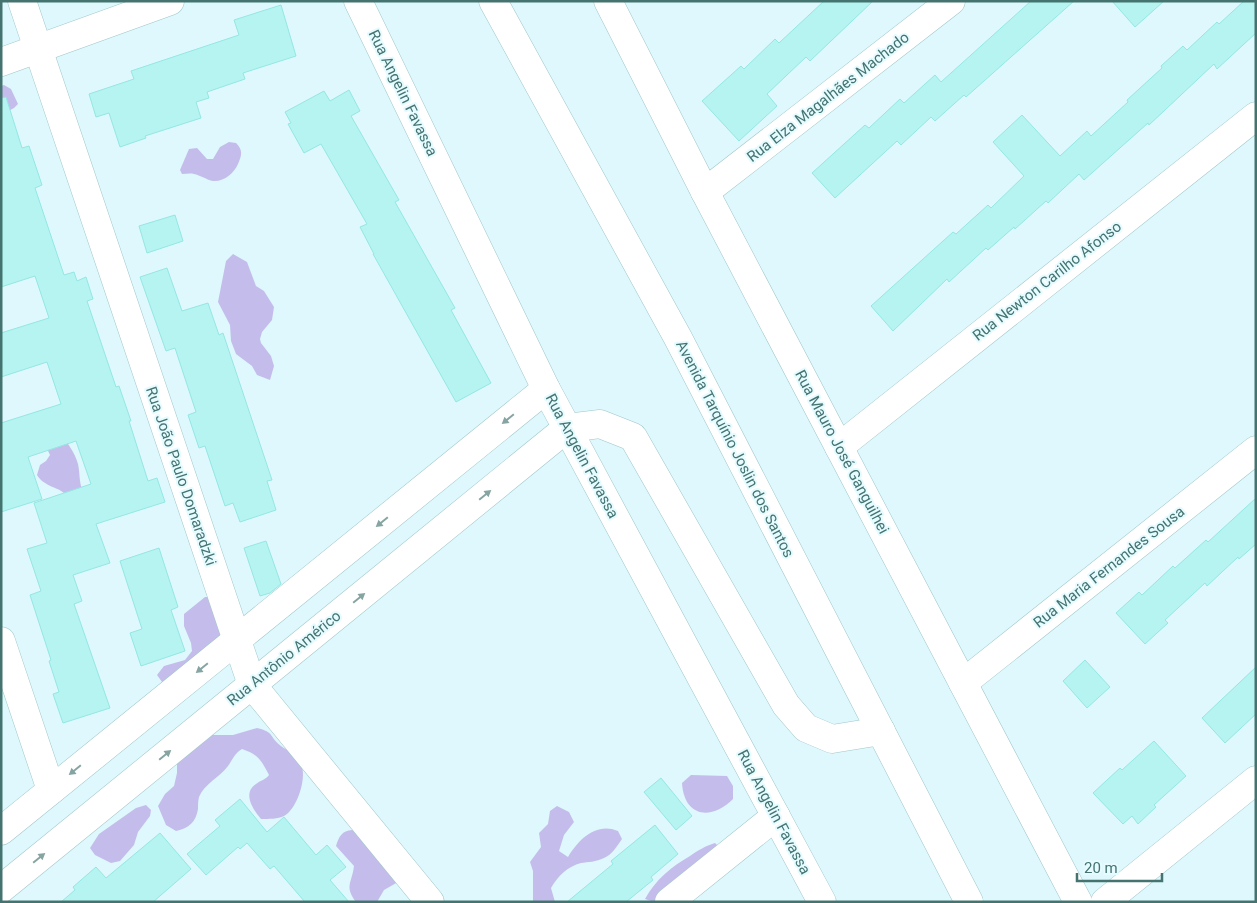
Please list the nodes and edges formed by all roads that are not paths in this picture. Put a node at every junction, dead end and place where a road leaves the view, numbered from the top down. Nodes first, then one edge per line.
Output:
1 (22, 1) edge
2 (170, 1) edge
3 (358, 1) edge
4 (493, 1) edge
5 (608, 1) edge
6 (951, 1) edge
7 (38, 50) junction
8 (1, 62) edge
9 (1256, 116) edge
10 (705, 192) junction
11 (546, 388) junction
12 (567, 428) junction
13 (839, 447) junction
14 (1256, 450) edge
15 (236, 640) junction
16 (1, 641) edge
17 (963, 683) junction
18 (252, 685) junction
19 (881, 731) junction
20 (1256, 780) edge
21 (51, 790) junction
22 (776, 816) junction
23 (1, 831) edge
24 (1, 889) edge
25 (430, 902) edge
26 (669, 902) edge
27 (822, 902) edge
28 (969, 902) edge
29 (1078, 902) edge
30 (1105, 902) edge

1 - 7 street, Rua João Paulo Domaradzki
2 - 7 street
3 - 11 street, Rua Angelin Favassa
4 - 19 street, Avenida Tarquínio Joslin dos Santos
5 - 10 street, Rua Mauro José Ganguilhei
6 - 10 street, Rua Elza Magalhães Machado
7 - 8 street
7 - 15 street, Rua João Paulo Domaradzki
9 - 13 street, Rua Newton Carilho Afonso
10 - 13 street, Rua Mauro José Ganguilhei
11 - 12 street, Rua Angelin Favassa
11 -> 15 street
18 -> 12 street, Rua Antônio Américo
12 - 19 street
12 - 22 street, Rua Angelin Favassa
13 - 17 street, Rua Mauro José Ganguilhei
14 - 17 street, Rua Maria Fernandes Sousa
15 - 18 street, Rua João Paulo Domaradzki
15 -> 21 street
16 - 21 street
17 - 29 street, Rua Mauro José Ganguilhei
24 -> 18 street, Rua Antônio Américo
18 - 25 street, Rua João Paulo Domaradzki
19 - 28 street, Avenida Tarquínio Joslin dos Santos
20 - 30 street
21 - 23 street
22 - 26 street
22 - 27 street, Rua Angelin Favassa

